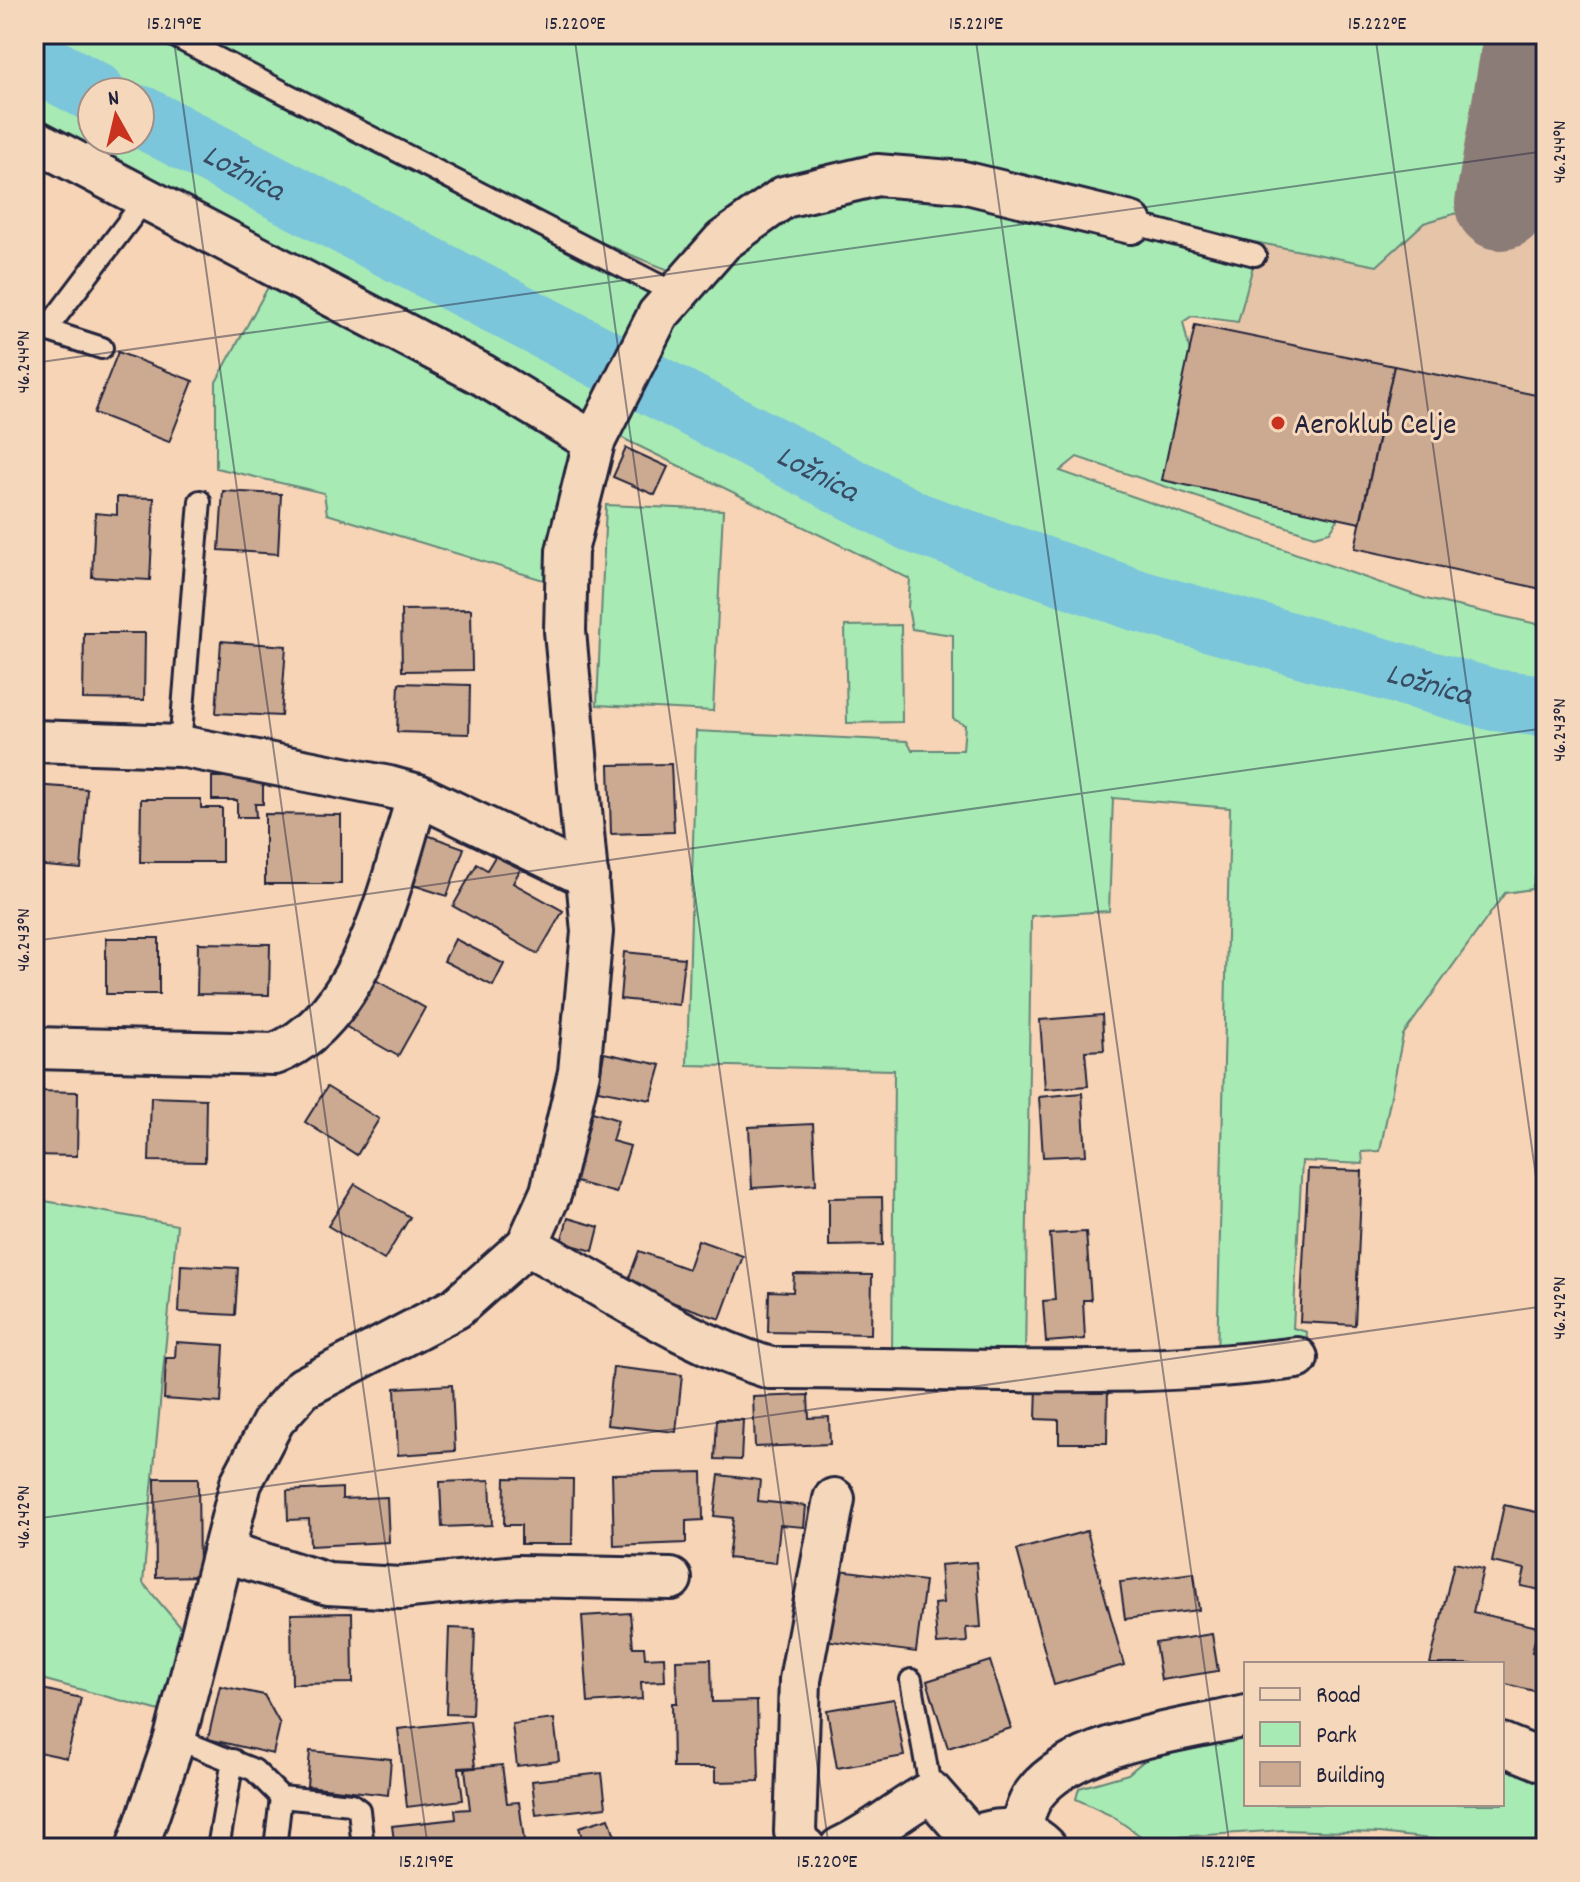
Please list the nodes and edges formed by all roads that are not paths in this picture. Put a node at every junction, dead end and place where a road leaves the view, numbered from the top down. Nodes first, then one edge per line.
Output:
1 (170, 34) edge
2 (34, 140) edge
3 (147, 197) junction
4 (1131, 223) joint
5 (1255, 255) dead end
6 (667, 305) junction
7 (102, 348) dead end
8 (600, 430) junction
9 (200, 501) dead end
10 (34, 741) edge
11 (180, 746) junction
12 (418, 795) junction
13 (588, 877) junction
14 (34, 1048) edge
15 (527, 1245) junction
16 (1297, 1358) dead end
17 (834, 1499) dead end
18 (223, 1551) junction
19 (671, 1579) dead end
20 (911, 1680) dead end
21 (1244, 1716) edge
22 (175, 1738) junction
23 (1504, 1745) edge
24 (233, 1760) junction
25 (1546, 1762) edge
26 (931, 1792) junction
27 (281, 1797) junction
28 (1031, 1840) edge
29 (968, 1844) edge
30 (137, 1848) edge
31 (218, 1848) edge
32 (275, 1848) edge
33 (363, 1848) edge
34 (805, 1848) edge
35 (840, 1848) edge

1 - 6 lane
2 - 3 street
3 - 7 lane
3 - 8 street
4 - 5 lane
4 - 6 street
6 - 8 street
8 - 13 street
9 - 11 lane
10 - 11 street
11 - 12 street
12 - 13 street
12 - 14 street
13 - 15 street
15 - 16 street
15 - 18 street
17 - 34 street
18 - 19 street
18 - 22 street
20 - 26 lane
21 - 28 street
22 - 24 lane
22 - 30 street
23 - 25 street
24 - 27 lane
24 - 31 lane
26 - 29 street
26 - 35 street
27 - 32 lane
27 - 33 lane
28 - 29 main road

